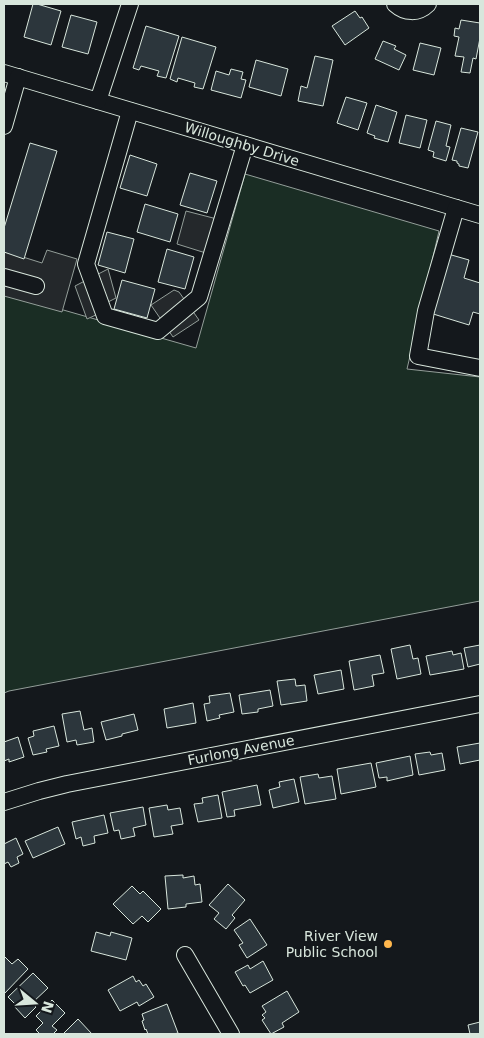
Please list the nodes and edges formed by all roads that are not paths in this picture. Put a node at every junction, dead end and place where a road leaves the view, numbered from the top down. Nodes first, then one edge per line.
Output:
1 (130, 4) edge
2 (395, 4) edge
3 (428, 4) edge
4 (11, 75) edge
5 (98, 101) junction
6 (130, 111) junction
7 (4, 126) edge
8 (245, 145) junction
9 (456, 208) junction
10 (480, 215) edge
11 (4, 277) edge
12 (36, 286) dead end
13 (480, 368) edge
14 (480, 704) edge
15 (4, 802) edge
16 (185, 955) dead end
17 (231, 1034) edge

1 - 5 street
2 - 3 street
4 - 5 street, Willoughby Drive
4 - 7 street
5 - 6 street, Willoughby Drive
6 - 8 street, Willoughby Drive
6 - 8 street
8 - 9 street, Willoughby Drive
9 - 10 street, Willoughby Drive
9 - 13 street
11 - 12 street
14 - 15 street, Furlong Avenue
16 - 17 street

